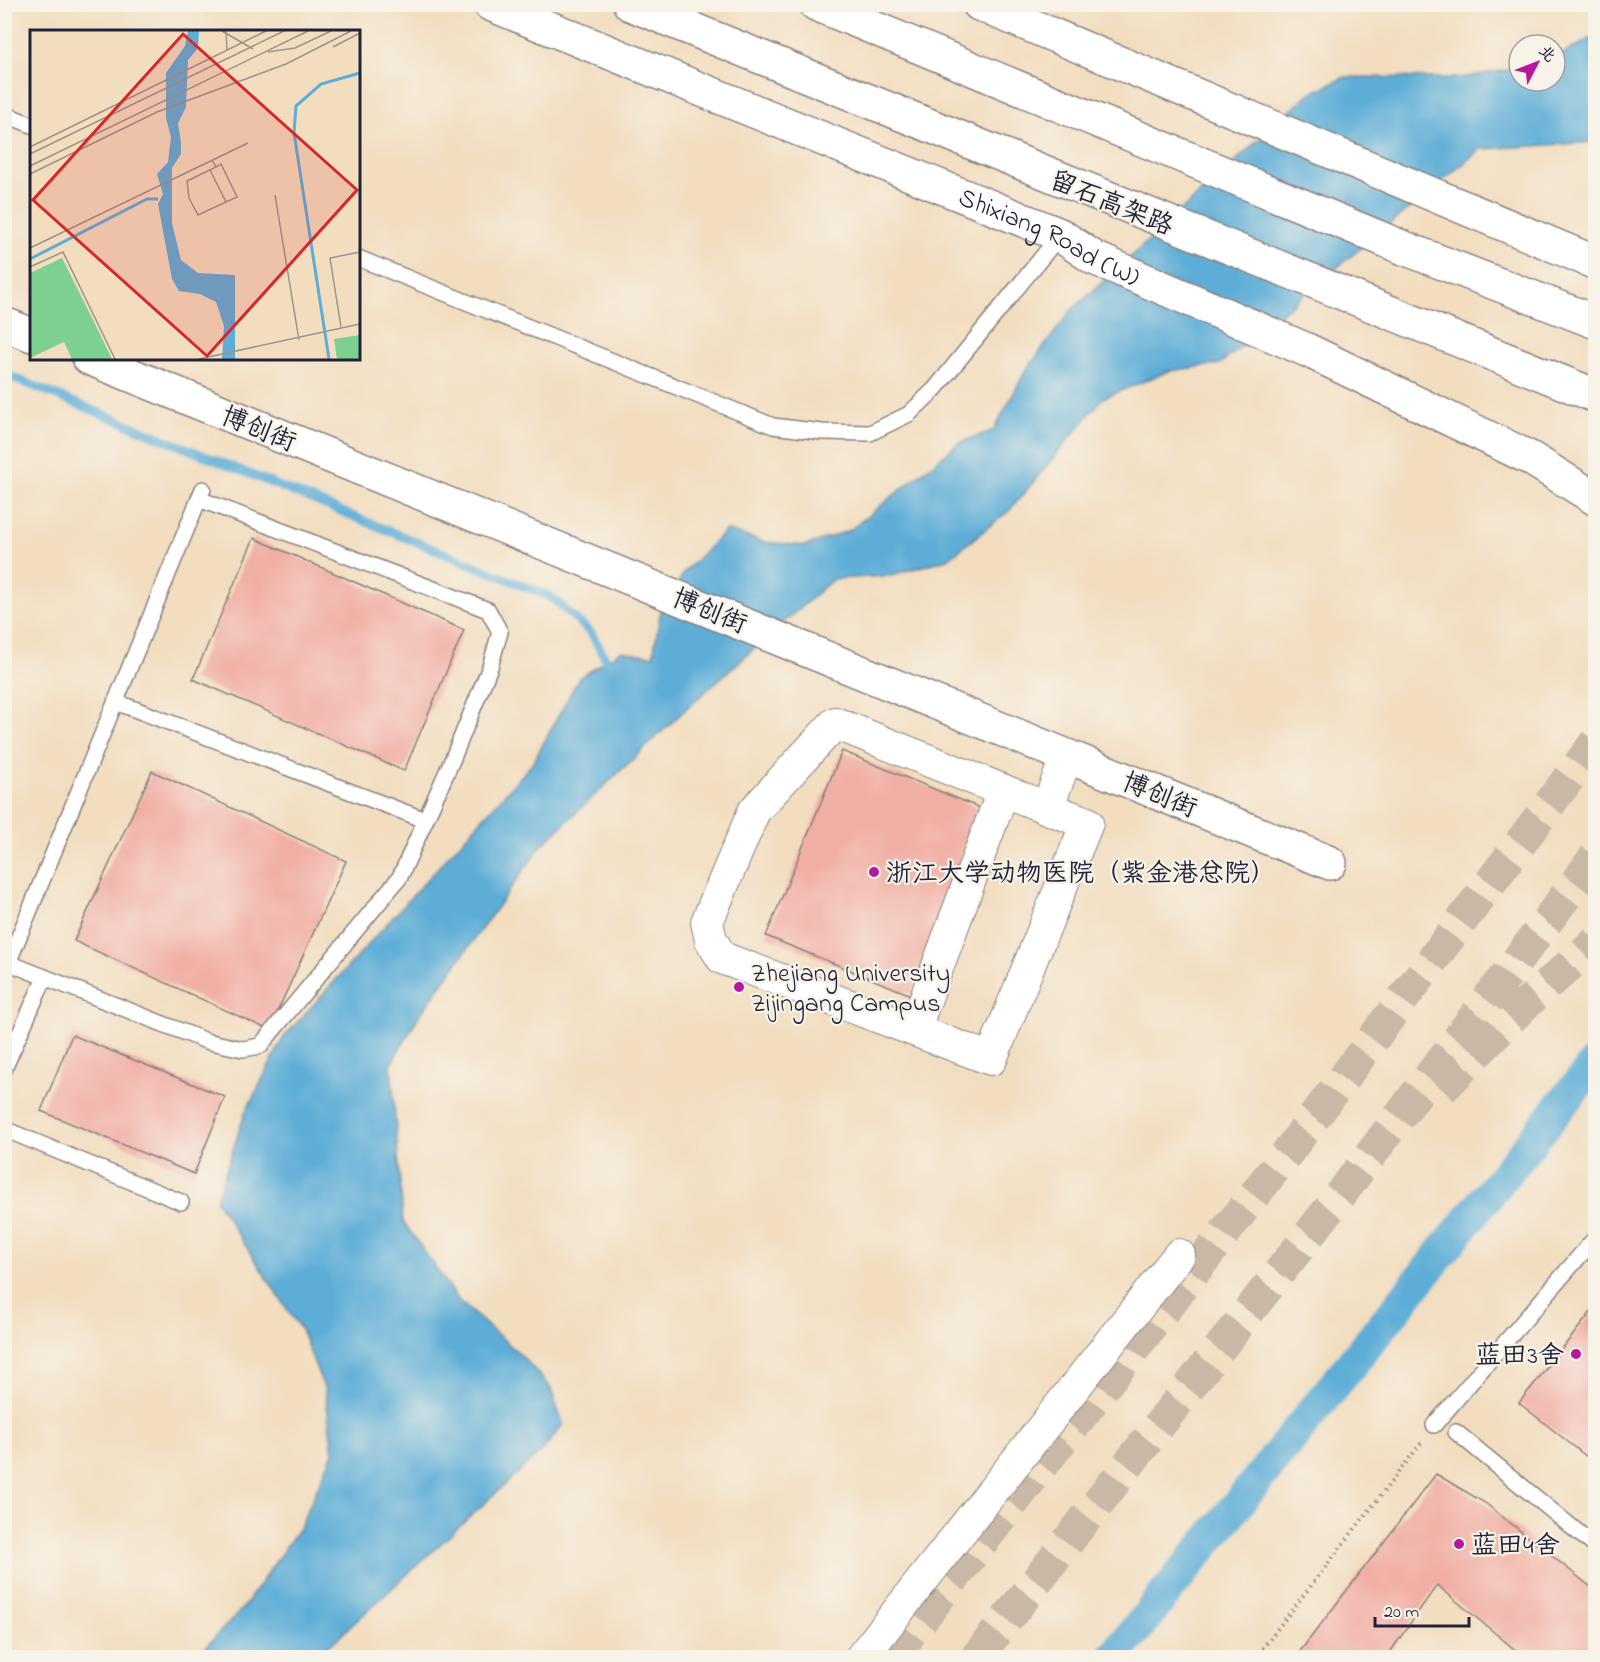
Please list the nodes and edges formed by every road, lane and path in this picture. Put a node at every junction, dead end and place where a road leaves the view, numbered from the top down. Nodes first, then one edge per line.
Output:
1 (490, 4) edge
2 (630, 4) edge
3 (816, 4) edge
4 (980, 4) edge
5 (4, 114) edge
6 (30, 124) edge
7 (1060, 235) junction
8 (360, 259) edge
9 (1596, 263) edge
10 (1596, 322) edge
11 (4, 324) edge
12 (30, 334) edge
13 (94, 360) edge
14 (1596, 396) edge
15 (1596, 499) edge
16 (116, 702) junction
17 (1066, 756) junction
18 (1003, 791) junction
19 (1047, 808) junction
20 (425, 820) junction
21 (1330, 863) dead end
22 (7, 968) edge
23 (45, 977) junction
24 (914, 1030) junction
25 (4, 1069) edge
26 (4, 1129) edge
27 (181, 1202) dead end
28 (1596, 1238) edge
29 (1179, 1255) dead end
30 (1434, 1425) joint
31 (1456, 1432) dead end
32 (1596, 1547) edge
33 (861, 1658) edge
34 (1255, 1658) edge

1 - 7 main road, Shixiang Road (W)
2 - 14 main road, 留石高架路
3 - 10 main road
4 - 9 main road
5 - 6 lane
7 - 8 lane
7 - 15 main road, Shixiang Road (W)
11 - 12 main road
13 - 17 main road, 博创街
16 - 20 lane
16 - 20 lane
16 - 22 lane
17 - 19 street
17 - 21 main road, 博创街
18 - 19 street
18 - 24 street
18 - 24 street
19 - 24 street
20 - 23 lane
22 - 23 lane
23 - 25 lane
26 - 27 lane
28 - 30 lane
29 - 33 street
30 - 34 path
31 - 32 lane

